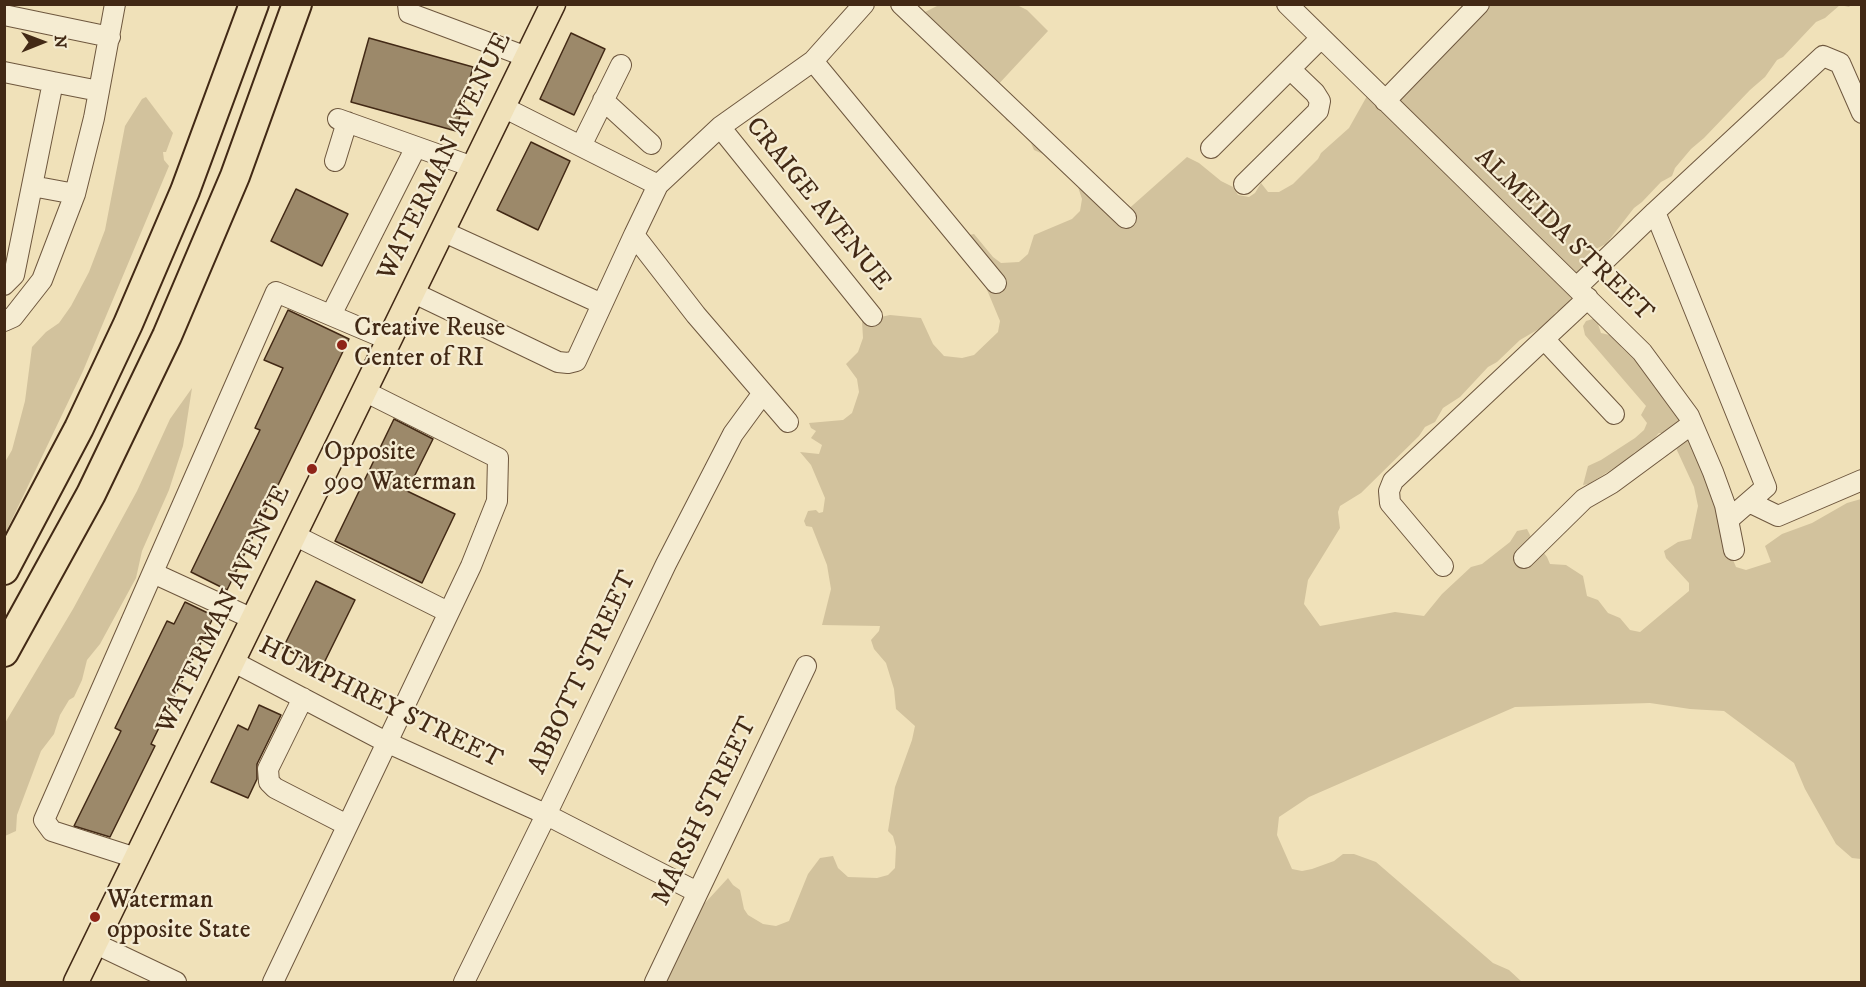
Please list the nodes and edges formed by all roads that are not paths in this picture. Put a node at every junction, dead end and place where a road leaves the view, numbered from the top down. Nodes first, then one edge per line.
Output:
1 (116, 4) edge
2 (255, 4) edge
3 (297, 4) edge
4 (408, 4) edge
5 (553, 4) edge
6 (864, 4) edge
7 (901, 4) edge
8 (1287, 4) edge
9 (1479, 4) edge
10 (4, 15) edge
11 (110, 37) junction
12 (1321, 38) junction
13 (527, 57) junction
14 (813, 62) junction
15 (621, 65) dead end
16 (1290, 69) junction
17 (4, 72) edge
18 (53, 82) junction
19 (99, 91) junction
20 (603, 100) junction
21 (1385, 101) junction
22 (503, 107) junction
23 (1862, 113) edge
24 (720, 127) junction
25 (651, 144) dead end
26 (581, 146) junction
27 (416, 147) junction
28 (1211, 148) dead end
29 (335, 161) dead end
30 (473, 167) junction
31 (1244, 184) dead end
32 (658, 185) junction
33 (32, 186) junction
34 (75, 194) junction
35 (1655, 212) junction
36 (1126, 218) dead end
37 (442, 231) junction
38 (634, 235) junction
39 (996, 283) dead end
40 (4, 285) edge
41 (412, 292) junction
42 (1582, 292) junction
43 (602, 303) junction
44 (331, 315) junction
45 (872, 316) dead end
46 (4, 321) edge
47 (1544, 339) junction
48 (389, 340) junction
49 (364, 391) junction
50 (763, 393) junction
51 (1614, 414) dead end
52 (788, 422) dead end
53 (1692, 424) junction
54 (1862, 480) edge
55 (1749, 502) junction
56 (1728, 520) junction
57 (294, 535) junction
58 (1734, 550) dead end
59 (1524, 558) dead end
60 (1443, 566) dead end
61 (4, 570) edge
62 (153, 573) junction
63 (448, 612) junction
64 (253, 618) junction
65 (4, 652) edge
66 (232, 661) junction
67 (806, 666) dead end
68 (303, 698) junction
69 (386, 742) junction
70 (546, 816) junction
71 (347, 825) junction
72 (136, 858) junction
73 (697, 892) junction
74 (94, 943) junction
75 (75, 982) edge
76 (176, 982) edge
77 (273, 982) edge
78 (464, 982) edge
79 (655, 982) edge

1 - 11 street
2 - 61 highway
3 - 65 highway
4 - 13 street
5 - 13 main road, WATERMAN AVENUE
6 - 14 street
7 - 36 street
8 - 12 street, ALMEIDA STREET
9 - 21 street
10 - 11 street
11 - 19 street
12 - 16 street
12 - 21 street, ALMEIDA STREET
13 - 22 main road, WATERMAN AVENUE
14 - 24 street
14 - 39 street
15 - 20 street
16 - 28 street
16 - 31 street
17 - 18 street
18 - 19 street
18 - 33 street
19 - 34 street
20 - 25 street
20 - 26 street
21 - 42 street, ALMEIDA STREET
22 - 26 street
22 - 30 main road, WATERMAN AVENUE
23 - 35 street
24 - 32 street
24 - 45 street, CRAIGE AVENUE
26 - 32 street
27 - 29 street
27 - 30 street
27 - 44 street
30 - 37 main road, WATERMAN AVENUE
32 - 38 street
33 - 34 street
33 - 40 street
34 - 46 street
35 - 42 street
35 - 55 street
37 - 41 main road, WATERMAN AVENUE
37 - 43 street
38 - 43 street
38 - 50 street
41 - 43 street
41 - 48 main road, WATERMAN AVENUE
42 - 47 street
42 - 53 street, ALMEIDA STREET
44 - 48 street
44 - 62 street
47 - 51 street
47 - 60 street
48 - 49 main road, WATERMAN AVENUE
49 - 57 main road, WATERMAN AVENUE
49 - 63 street
50 - 52 street
50 - 70 street, ABBOTT STREET
53 - 56 street, ALMEIDA STREET
53 - 59 street
54 - 55 street
55 - 56 street
56 - 58 street, ALMEIDA STREET
57 - 63 street
57 - 64 main road, WATERMAN AVENUE
62 - 64 street
62 - 72 street
63 - 69 street
64 - 66 main road, WATERMAN AVENUE
66 - 68 street, HUMPHREY STREET
66 - 72 main road, WATERMAN AVENUE
67 - 73 street, MARSH STREET
68 - 69 street, HUMPHREY STREET
68 - 71 street
69 - 70 street, HUMPHREY STREET
69 - 71 street
70 - 73 street, HUMPHREY STREET
70 - 78 street, ABBOTT STREET
71 - 77 street
72 - 74 main road, WATERMAN AVENUE
73 - 79 street, MARSH STREET
74 - 75 main road, WATERMAN AVENUE
74 - 76 street

